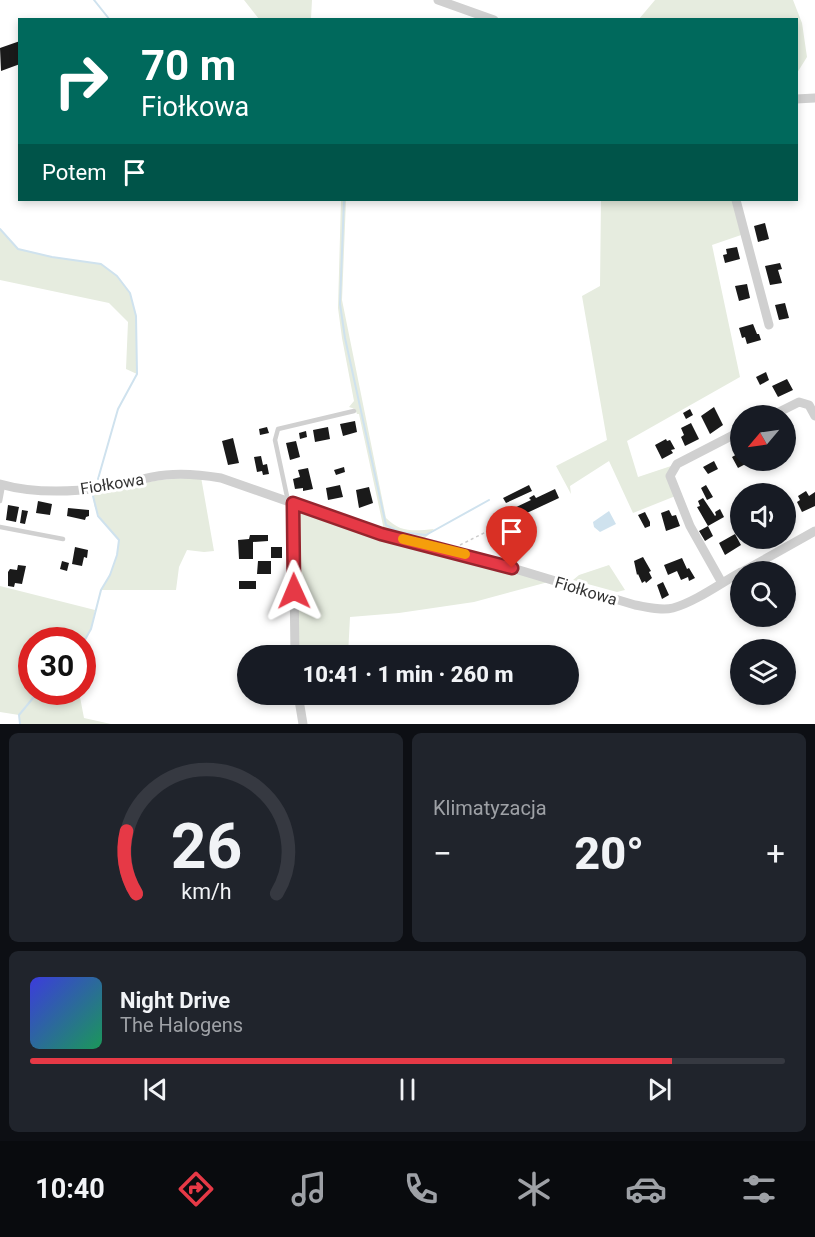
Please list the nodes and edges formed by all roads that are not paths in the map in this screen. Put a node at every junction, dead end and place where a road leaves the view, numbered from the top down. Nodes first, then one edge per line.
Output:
1 (438, 0) edge
2 (488, 18) edge
3 (815, 98) edge
4 (798, 99) edge
5 (736, 201) edge
6 (769, 325) dead end
7 (793, 405) edge
8 (354, 411) dead end
9 (815, 416) edge
10 (730, 437) edge
11 (2, 484) edge
12 (0, 501) edge
13 (291, 502) junction
14 (0, 527) edge
15 (815, 531) edge
16 (63, 539) dead end
17 (762, 561) edge
18 (730, 579) edge
19 (722, 583) junction
20 (295, 645) edge
21 (300, 705) edge
22 (303, 724) edge

1 - 2 street
3 - 4 street
5 - 6 street
7 - 9 street
8 - 13 lane
10 - 19 street
11 - 12 lane, Fiołkowa
11 - 13 street, Fiołkowa
13 - 19 street, Fiołkowa
13 - 20 street
14 - 16 lane
15 - 17 street, Fiołkowa
18 - 19 street, Fiołkowa
21 - 22 street

